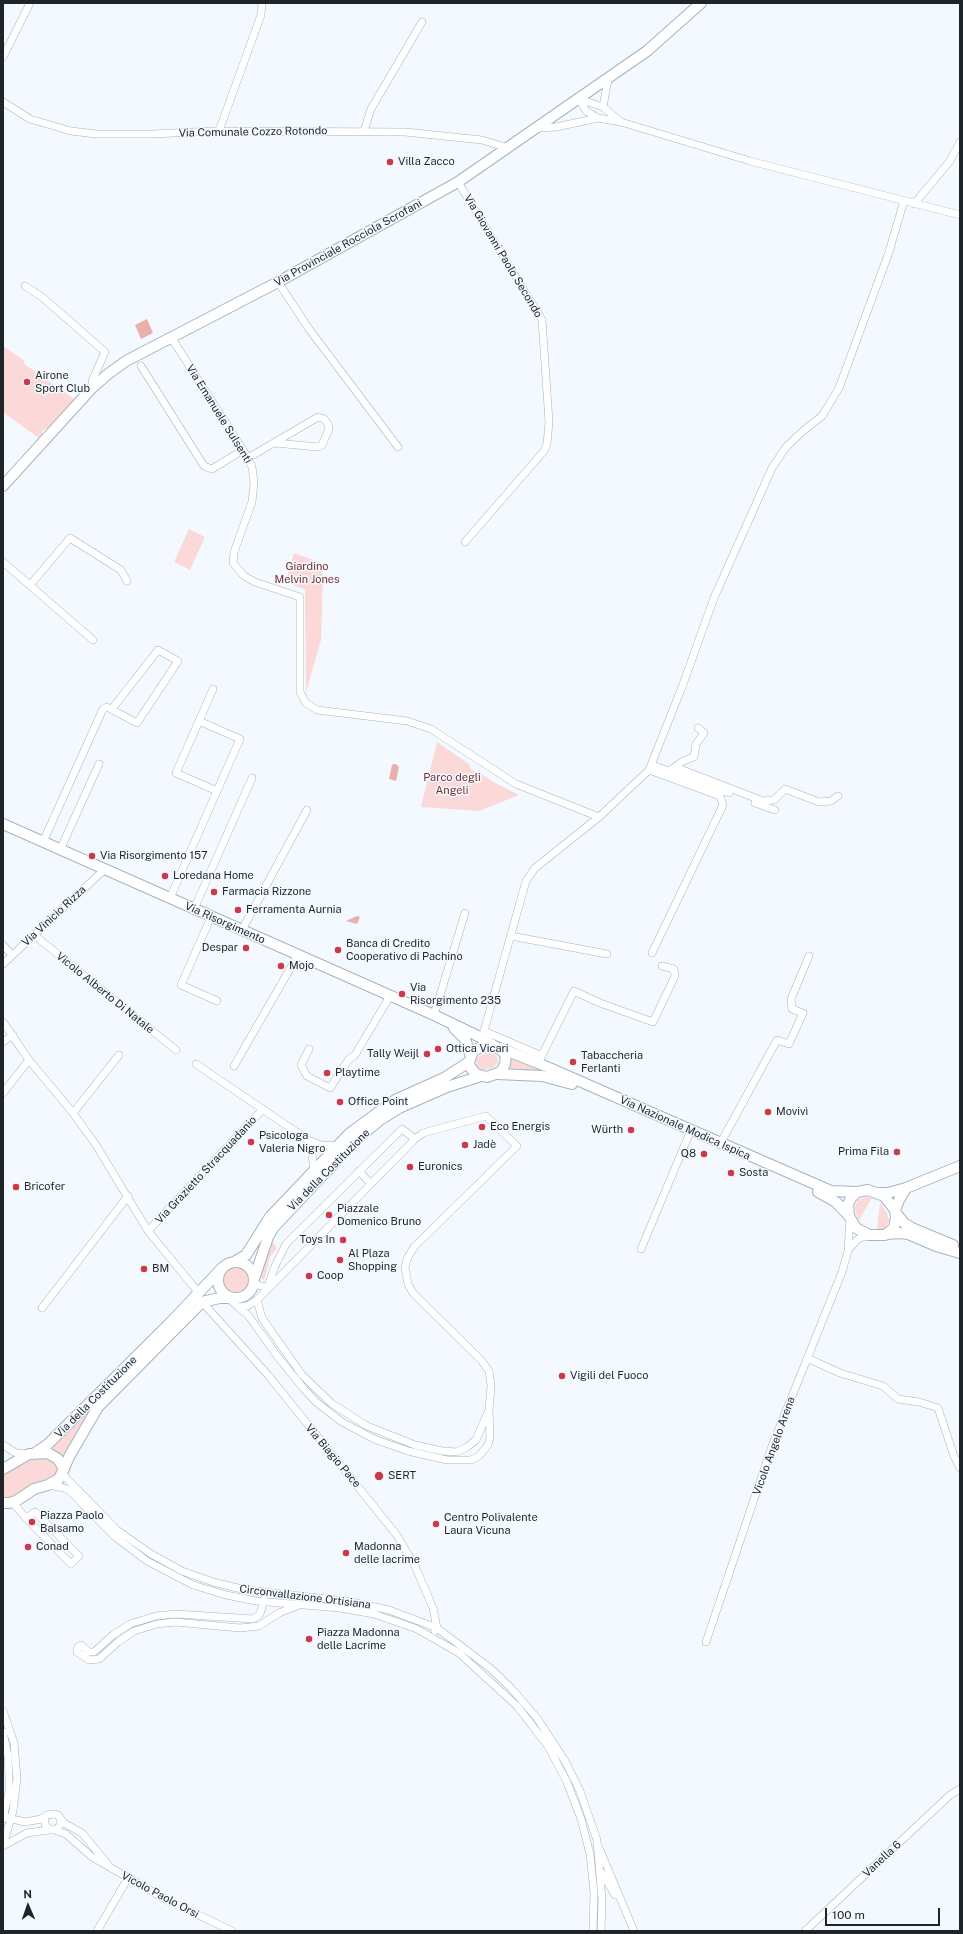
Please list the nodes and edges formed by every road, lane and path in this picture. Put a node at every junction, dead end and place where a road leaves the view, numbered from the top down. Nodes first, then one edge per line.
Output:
1 (30, 3) edge
2 (262, 3) edge
3 (701, 3) edge
4 (422, 22) dead end
5 (3, 57) edge
6 (608, 79) junction
7 (579, 99) junction
8 (3, 102) edge
9 (603, 107) junction
10 (598, 118) junction
11 (621, 122) junction
12 (538, 128) junction
13 (219, 131) junction
14 (364, 131) junction
15 (960, 142) edge
16 (508, 148) junction
17 (458, 182) junction
18 (904, 201) junction
19 (914, 204) junction
20 (960, 215) edge
21 (278, 282) junction
22 (25, 286) dead end
23 (171, 337) junction
24 (141, 366) dead end
25 (92, 388) junction
26 (275, 443) junction
27 (398, 447) dead end
28 (243, 450) junction
29 (248, 458) junction
30 (3, 486) edge
31 (465, 542) dead end
32 (3, 562) edge
33 (127, 581) dead end
34 (30, 585) junction
35 (93, 640) dead end
36 (213, 689) dead end
37 (112, 709) junction
38 (199, 721) junction
39 (698, 728) dead end
40 (99, 764) dead end
41 (651, 767) junction
42 (675, 767) junction
43 (668, 770) junction
44 (252, 778) dead end
45 (218, 791) junction
46 (838, 796) dead end
47 (307, 810) dead end
48 (775, 810) dead end
49 (599, 816) junction
50 (3, 824) edge
51 (43, 842) junction
52 (60, 850) junction
53 (104, 869) junction
54 (170, 898) junction
55 (194, 909) junction
56 (465, 913) dead end
57 (212, 917) junction
58 (242, 930) junction
59 (34, 935) junction
60 (511, 936) junction
61 (3, 945) edge
62 (652, 953) dead end
63 (607, 954) dead end
64 (12, 955) junction
65 (298, 955) junction
66 (809, 956) dead end
67 (3, 964) edge
68 (662, 966) dead end
69 (390, 996) junction
70 (217, 1000) dead end
71 (434, 1015) junction
72 (3, 1022) edge
73 (446, 1022) junction
74 (13, 1035) junction
75 (483, 1035) junction
76 (3, 1042) edge
77 (496, 1046) junction
78 (309, 1049) dead end
79 (176, 1050) dead end
80 (119, 1055) dead end
81 (470, 1059) junction
82 (29, 1060) junction
83 (540, 1060) junction
84 (196, 1064) dead end
85 (234, 1066) dead end
86 (497, 1074) junction
87 (481, 1076) junction
88 (3, 1093) edge
89 (607, 1094) junction
90 (263, 1110) junction
91 (72, 1113) junction
92 (691, 1130) junction
93 (414, 1139) junction
94 (308, 1140) junction
95 (720, 1144) junction
96 (338, 1146) junction
97 (764, 1163) junction
98 (960, 1166) edge
99 (314, 1171) junction
100 (359, 1171) junction
101 (371, 1184) junction
102 (906, 1188) junction
103 (857, 1192) junction
104 (880, 1193) junction
105 (128, 1196) junction
106 (896, 1212) junction
107 (849, 1217) junction
108 (148, 1231) junction
109 (886, 1234) junction
110 (869, 1235) junction
111 (641, 1249) dead end
112 (960, 1249) edge
113 (848, 1251) junction
114 (960, 1253) edge
115 (234, 1262) junction
116 (222, 1268) junction
117 (256, 1283) junction
118 (268, 1288) junction
119 (200, 1297) junction
120 (259, 1299) junction
121 (232, 1300) junction
122 (42, 1308) dead end
123 (807, 1358) junction
124 (489, 1410) junction
125 (3, 1444) edge
126 (32, 1454) junction
127 (960, 1468) edge
128 (3, 1469) edge
129 (63, 1470) junction
130 (48, 1485) junction
131 (10, 1502) edge
132 (3, 1512) edge
133 (26, 1518) junction
134 (151, 1554) junction
135 (147, 1561) junction
136 (265, 1593) junction
137 (280, 1594) junction
138 (256, 1601) junction
139 (264, 1602) junction
140 (278, 1603) junction
141 (302, 1604) junction
142 (261, 1611) junction
143 (274, 1616) junction
144 (437, 1628) junction
145 (432, 1636) junction
146 (706, 1642) dead end
147 (3, 1711) edge
148 (3, 1732) edge
149 (553, 1747) junction
150 (13, 1760) junction
151 (960, 1789) edge
152 (47, 1815) junction
153 (6, 1818) edge
154 (60, 1818) junction
155 (52, 1830) junction
156 (597, 1840) junction
157 (3, 1845) edge
158 (590, 1854) junction
159 (110, 1868) junction
160 (608, 1868) junction
161 (600, 1869) junction
162 (594, 1877) junction
163 (128, 1878) junction
164 (614, 1894) junction
165 (602, 1900) junction
166 (621, 1903) junction
167 (97, 1931) edge
168 (232, 1931) edge
169 (593, 1931) edge
170 (601, 1931) edge
171 (634, 1931) edge
172 (805, 1931) edge

1 - 5 street
2 - 13 street
3 - 6 main road, Via Provinciale Rocciola Scrofani
4 - 14 street
6 - 7 main road, Via Provinciale Rocciola Scrofani
6 - 9 street
7 - 9 street
7 - 10 street
7 - 12 main road, Via Provinciale Rocciola Scrofani
8 - 13 street, Via Comunale Cozzo Rotondo
9 - 11 street
10 - 11 street
10 - 12 street
11 - 18 street
12 - 16 main road, Via Provinciale Rocciola Scrofani
13 - 14 street, Via Comunale Cozzo Rotondo
14 - 16 street, Via Comunale Cozzo Rotondo
15 - 19 street
16 - 17 main road, Via Provinciale Rocciola Scrofani
17 - 21 main road, Via Provinciale Rocciola Scrofani
17 - 31 street, Via Giovanni Paolo Secondo
18 - 19 street
18 - 41 street
19 - 20 street
21 - 23 main road, Via Provinciale Rocciola Scrofani
21 - 27 street
22 - 25 street
23 - 25 main road, Via Provinciale Rocciola Scrofani
23 - 28 street, Via Emanuele Sulsenti
24 - 28 street
25 - 30 main road, Via Provinciale Rocciola Scrofani
26 - 26 street
26 - 29 street
28 - 29 street, Via Emanuele Sulsenti
29 - 49 street, Via Emanuele Sulsenti
32 - 34 street
33 - 34 street
34 - 35 street
36 - 38 street
37 - 37 street
37 - 51 street
38 - 45 street
38 - 45 street
39 - 42 street
40 - 52 street
41 - 43 street
41 - 49 street
41 - 62 street
42 - 43 street
42 - 46 street
43 - 48 street
44 - 55 street
45 - 54 street
47 - 58 street
49 - 60 street
50 - 51 main road, Via Risorgimento
51 - 52 main road, Via Risorgimento
52 - 53 main road, Via Risorgimento
53 - 54 main road, Via Risorgimento
53 - 59 street, Via Vinicio Rizza
54 - 55 main road, Via Risorgimento
55 - 57 main road, Via Risorgimento
56 - 71 street
57 - 58 main road, Via Risorgimento
57 - 70 street
58 - 65 main road, Via Risorgimento
59 - 64 street, Via Vinicio Rizza
59 - 79 street, Vicolo Alberto Di Natale
60 - 63 street
60 - 75 street
61 - 64 street
64 - 67 street, Via Vinicio Rizza
65 - 69 main road, Via Risorgimento
65 - 85 street
66 - 95 street
68 - 83 street
69 - 71 main road, Via Risorgimento
69 - 78 street
71 - 73 main road, Via Risorgimento
72 - 74 street, Via Biagio Pace
73 - 75 main road
73 - 81 main road
74 - 76 street
74 - 82 street, Via Biagio Pace
75 - 77 main road
75 - 83 street
77 - 81 main road
77 - 83 main road
77 - 86 main road
80 - 91 street
81 - 87 main road
81 - 96 main road, Via della Costituzione
82 - 88 street
82 - 91 street, Via Biagio Pace
83 - 89 main road
84 - 90 street
86 - 87 main road
86 - 89 main road
87 - 117 main road, Via della Costituzione
89 - 92 main road, Via Nazionale Modica Ispica
90 - 94 street
90 - 108 street, Via Grazietto Stracquadanio
91 - 105 street, Via Biagio Pace
92 - 95 main road, Via Nazionale Modica Ispica
92 - 111 street
93 - 100 street
93 - 101 street
93 - 124 street
94 - 96 street
94 - 99 street
95 - 97 main road, Via Nazionale Modica Ispica
96 - 99 main road, Via della Costituzione
97 - 103 main road
97 - 107 main road
98 - 102 main road
99 - 115 main road, Via della Costituzione
100 - 101 street
100 - 118 street
101 - 118 street
102 - 104 main road
102 - 106 main road
103 - 104 main road
103 - 107 main road
104 - 106 main road
105 - 108 street, Via Biagio Pace
105 - 122 street
106 - 109 main road
106 - 112 main road
107 - 110 main road
107 - 113 street, Vicolo Angelo Arena
108 - 119 street, Via Biagio Pace
109 - 110 main road
109 - 114 main road
110 - 113 street
113 - 123 street, Vicolo Angelo Arena
115 - 116 main road
115 - 117 main road
116 - 119 main road, Via della Costituzione
116 - 121 main road
117 - 118 street
117 - 120 street
117 - 121 main road
118 - 120 street
119 - 121 main road
119 - 126 main road, Via della Costituzione
119 - 129 main road, Via della Costituzione
119 - 144 street, Via Biagio Pace
120 - 121 street
120 - 124 street
121 - 124 street
123 - 127 street
123 - 146 street, Vicolo Angelo Arena
125 - 126 street
126 - 128 main road, Via della Costituzione
126 - 129 main road
129 - 130 main road
129 - 134 street, Circonvallazione Ortisiana
130 - 131 main road
130 - 135 street, Circonvallazione Ortisiana
131 - 132 main road
131 - 133 street
133 - 133 street
134 - 135 street
134 - 136 street, Circonvallazione Ortisiana
135 - 138 street, Circonvallazione Ortisiana
136 - 137 street, Circonvallazione Ortisiana
136 - 139 street
137 - 140 street
137 - 144 street, Circonvallazione Ortisiana
138 - 139 street, Circonvallazione Ortisiana
138 - 142 street
139 - 140 street, Circonvallazione Ortisiana
139 - 142 street
140 - 141 street, Circonvallazione Ortisiana
140 - 143 street
141 - 143 street
141 - 145 street, Circonvallazione Ortisiana
142 - 143 street
142 - 143 street
144 - 145 street
144 - 149 street, Circonvallazione Ortisiana
145 - 149 street, Circonvallazione Ortisiana
147 - 150 street
148 - 150 street
149 - 156 street, Circonvallazione Ortisiana
149 - 158 street, Circonvallazione Ortisiana
150 - 153 street
151 - 172 street, Vanella 6
152 - 153 street
152 - 154 street
152 - 155 street
153 - 157 street
154 - 155 street
154 - 159 street
155 - 157 street
155 - 159 street, Vicolo Paolo Orsi
156 - 160 street
156 - 161 street, Circonvallazione Ortisiana
158 - 161 street
158 - 162 street, Circonvallazione Ortisiana
159 - 163 street, Vicolo Paolo Orsi
160 - 161 street
160 - 166 street
161 - 162 street
161 - 164 street
161 - 165 street, Circonvallazione Ortisiana
162 - 169 street, Circonvallazione Ortisiana
163 - 167 street
163 - 168 street, Vicolo Paolo Orsi
164 - 165 street
164 - 166 street
165 - 170 street, Circonvallazione Ortisiana
166 - 171 street

